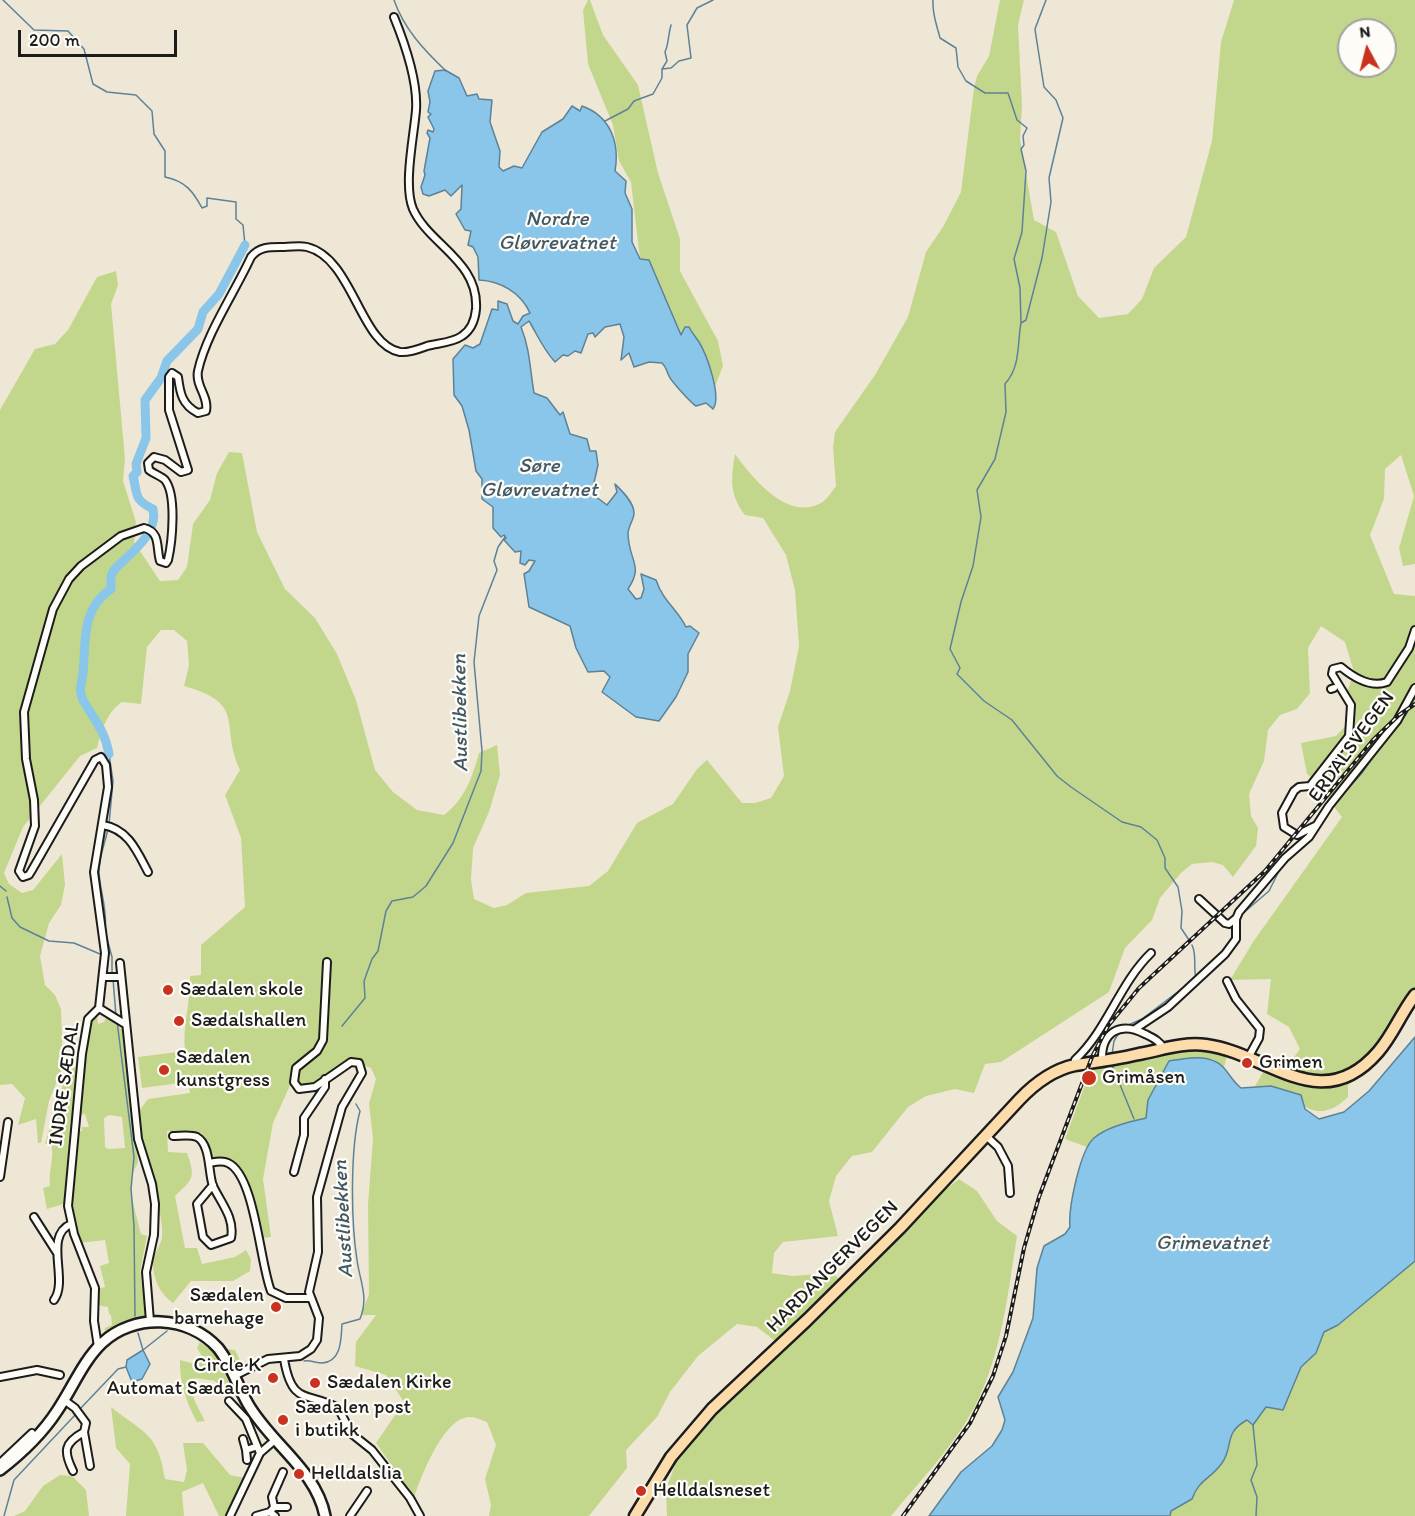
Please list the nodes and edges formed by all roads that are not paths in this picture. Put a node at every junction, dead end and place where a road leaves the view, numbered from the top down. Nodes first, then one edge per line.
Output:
1 (394, 17) dead end
2 (1415, 630) edge
3 (1415, 688) edge
4 (107, 826) junction
5 (1316, 826) junction
6 (148, 872) dead end
7 (1199, 899) dead end
8 (1236, 919) junction
9 (1152, 953) dead end
10 (120, 963) dead end
11 (327, 963) dead end
12 (112, 977) junction
13 (1227, 981) dead end
14 (1415, 995) edge
15 (99, 1008) junction
16 (123, 1022) junction
17 (1129, 1028) junction
18 (1164, 1049) junction
19 (1248, 1059) junction
20 (1110, 1060) junction
21 (1075, 1065) junction
22 (325, 1079) junction
23 (8, 1122) dead end
24 (985, 1135) junction
25 (173, 1136) dead end
26 (209, 1163) junction
27 (294, 1172) dead end
28 (0, 1177) edge
29 (213, 1185) junction
30 (1010, 1193) dead end
31 (34, 1217) dead end
32 (71, 1224) junction
33 (57, 1254) junction
34 (310, 1298) junction
35 (54, 1300) dead end
36 (150, 1321) junction
37 (98, 1347) junction
38 (284, 1359) junction
39 (60, 1375) dead end
40 (234, 1376) junction
41 (0, 1377) edge
42 (64, 1400) junction
43 (229, 1401) dead end
44 (84, 1432) junction
45 (32, 1433) dead end
46 (243, 1439) dead end
47 (275, 1440) junction
48 (246, 1449) junction
49 (257, 1450) junction
50 (248, 1460) dead end
51 (0, 1463) edge
52 (90, 1466) dead end
53 (0, 1470) edge
54 (73, 1471) dead end
55 (283, 1472) dead end
56 (367, 1491) dead end
57 (287, 1507) dead end
58 (273, 1513) edge
59 (230, 1516) edge
60 (256, 1516) edge
61 (325, 1516) edge
62 (350, 1516) edge
63 (420, 1516) edge
64 (635, 1516) edge

1 - 4 street, INDRE SÆDAL
2 - 5 street, ERDALSVEGEN
3 - 5 street, ERDALSVEGEN
4 - 6 street
4 - 12 street, INDRE SÆDAL
5 - 8 street, ERDALSVEGEN
7 - 8 street
8 - 17 street, ERDALSVEGEN
9 - 21 street
10 - 12 street
11 - 22 street
12 - 15 street, INDRE SÆDAL
12 - 16 street
13 - 19 street
14 - 19 main road, HARDANGERVEGEN
15 - 16 street
15 - 32 street, INDRE SÆDAL
16 - 36 street
17 - 18 street
17 - 20 street, ERDALSVEGEN
18 - 19 main road, HARDANGERVEGEN
18 - 20 main road, HARDANGERVEGEN
20 - 21 main road, HARDANGERVEGEN
21 - 24 main road, HARDANGERVEGEN
22 - 27 street
22 - 34 street
23 - 28 street
24 - 30 street
24 - 64 main road, HARDANGERVEGEN
25 - 26 street
26 - 29 street
26 - 34 street
29 - 29 street
31 - 33 street
32 - 33 street
32 - 37 street, INDRE SÆDAL
33 - 35 street
34 - 38 street
36 - 37 main road
36 - 40 main road
37 - 42 main road
38 - 40 street
38 - 63 street
39 - 41 street
40 - 47 main road
42 - 44 street
42 - 53 main road
43 - 49 street
44 - 52 street
44 - 54 street
45 - 51 street
46 - 48 street
47 - 49 street
47 - 61 main road
48 - 49 street
48 - 50 street
49 - 59 street
55 - 58 street
56 - 62 street
57 - 58 street
58 - 60 street

